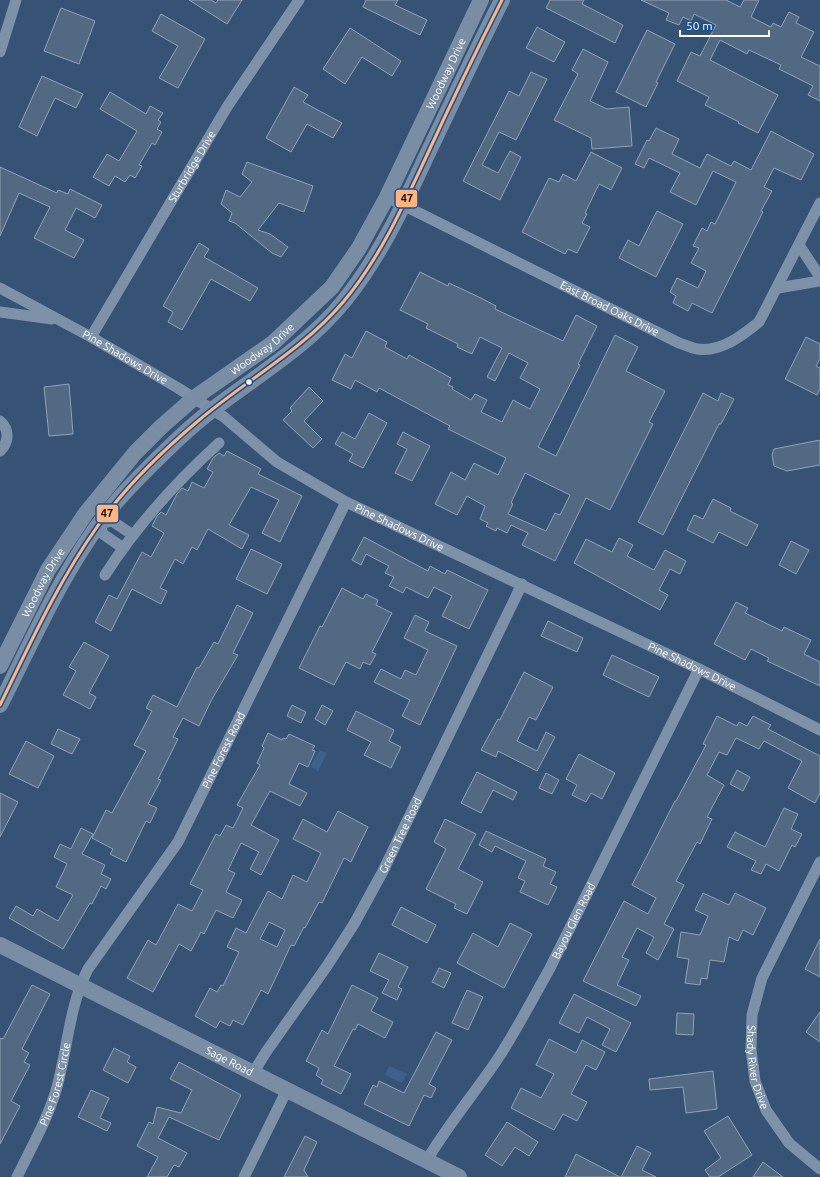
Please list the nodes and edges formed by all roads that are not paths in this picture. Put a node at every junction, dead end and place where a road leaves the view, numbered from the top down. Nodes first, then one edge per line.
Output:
1 (16, 0) edge
2 (300, 0) edge
3 (481, 0) edge
4 (502, 0) edge
5 (466, 30) junction
6 (483, 37) junction
7 (0, 52) edge
8 (388, 197) junction
9 (820, 203) edge
10 (404, 205) junction
11 (799, 245) junction
12 (820, 277) edge
13 (820, 282) edge
14 (0, 288) edge
15 (778, 288) junction
16 (0, 312) edge
17 (59, 320) junction
18 (90, 337) junction
19 (252, 357) junction
20 (194, 398) junction
21 (211, 409) junction
22 (0, 421) edge
23 (218, 443) dead end
24 (0, 451) edge
25 (346, 502) junction
26 (86, 513) junction
27 (100, 524) junction
28 (133, 535) junction
29 (123, 548) junction
30 (105, 575) dead end
31 (522, 584) junction
32 (9, 648) junction
33 (25, 655) junction
34 (0, 666) edge
35 (699, 669) junction
36 (0, 705) edge
37 (820, 730) edge
38 (820, 862) edge
39 (0, 946) edge
40 (80, 986) junction
41 (254, 1073) junction
42 (287, 1090) junction
43 (427, 1160) junction
44 (820, 1169) edge
45 (17, 1177) edge
46 (244, 1177) edge
47 (459, 1177) edge

1 - 7 street
2 - 18 street, Sturbridge Drive
3 - 5 main road, Woodway Drive
4 - 6 main road, Woodway Drive
5 - 6 main road
5 - 8 main road, Woodway Drive
6 - 10 main road, Woodway Drive
8 - 10 street, East Broad Oaks Drive
8 - 19 main road, Woodway Drive
9 - 11 street, East Broad Oaks Drive
10 - 15 street, East Broad Oaks Drive
10 - 21 main road, Woodway Drive
11 - 12 street
11 - 15 street, East Broad Oaks Drive
13 - 15 street
14 - 17 street, Pine Shadows Drive
16 - 17 street
17 - 18 street, Pine Shadows Drive
18 - 20 street, Pine Shadows Drive
19 - 20 main road, Woodway Drive
19 - 21 main road
20 - 21 street, Pine Shadows Drive
20 - 26 main road, Woodway Drive
21 - 25 street, Pine Shadows Drive
21 - 27 main road, Woodway Drive
22 - 24 street
23 - 28 street
25 - 31 street, Pine Shadows Drive
25 - 40 street, Pine Forest Road
26 - 27 main road
26 - 32 main road, Woodway Drive
27 - 28 street
27 - 29 street
27 - 33 main road, Woodway Drive
28 - 29 street
29 - 30 street
31 - 35 street, Pine Shadows Drive
31 - 41 street, Green Tree Road
32 - 33 main road
32 - 34 main road, Woodway Drive
33 - 36 main road, Woodway Drive
35 - 37 street, Pine Shadows Drive
35 - 43 street, Bayou Glen Road
38 - 44 street, Shady River Drive
39 - 40 main road, Sage Road
40 - 41 main road, Sage Road
40 - 45 street, Pine Forest Circle
41 - 42 main road, Sage Road
42 - 43 main road, Sage Road
42 - 46 street
43 - 47 main road, Sage Road

